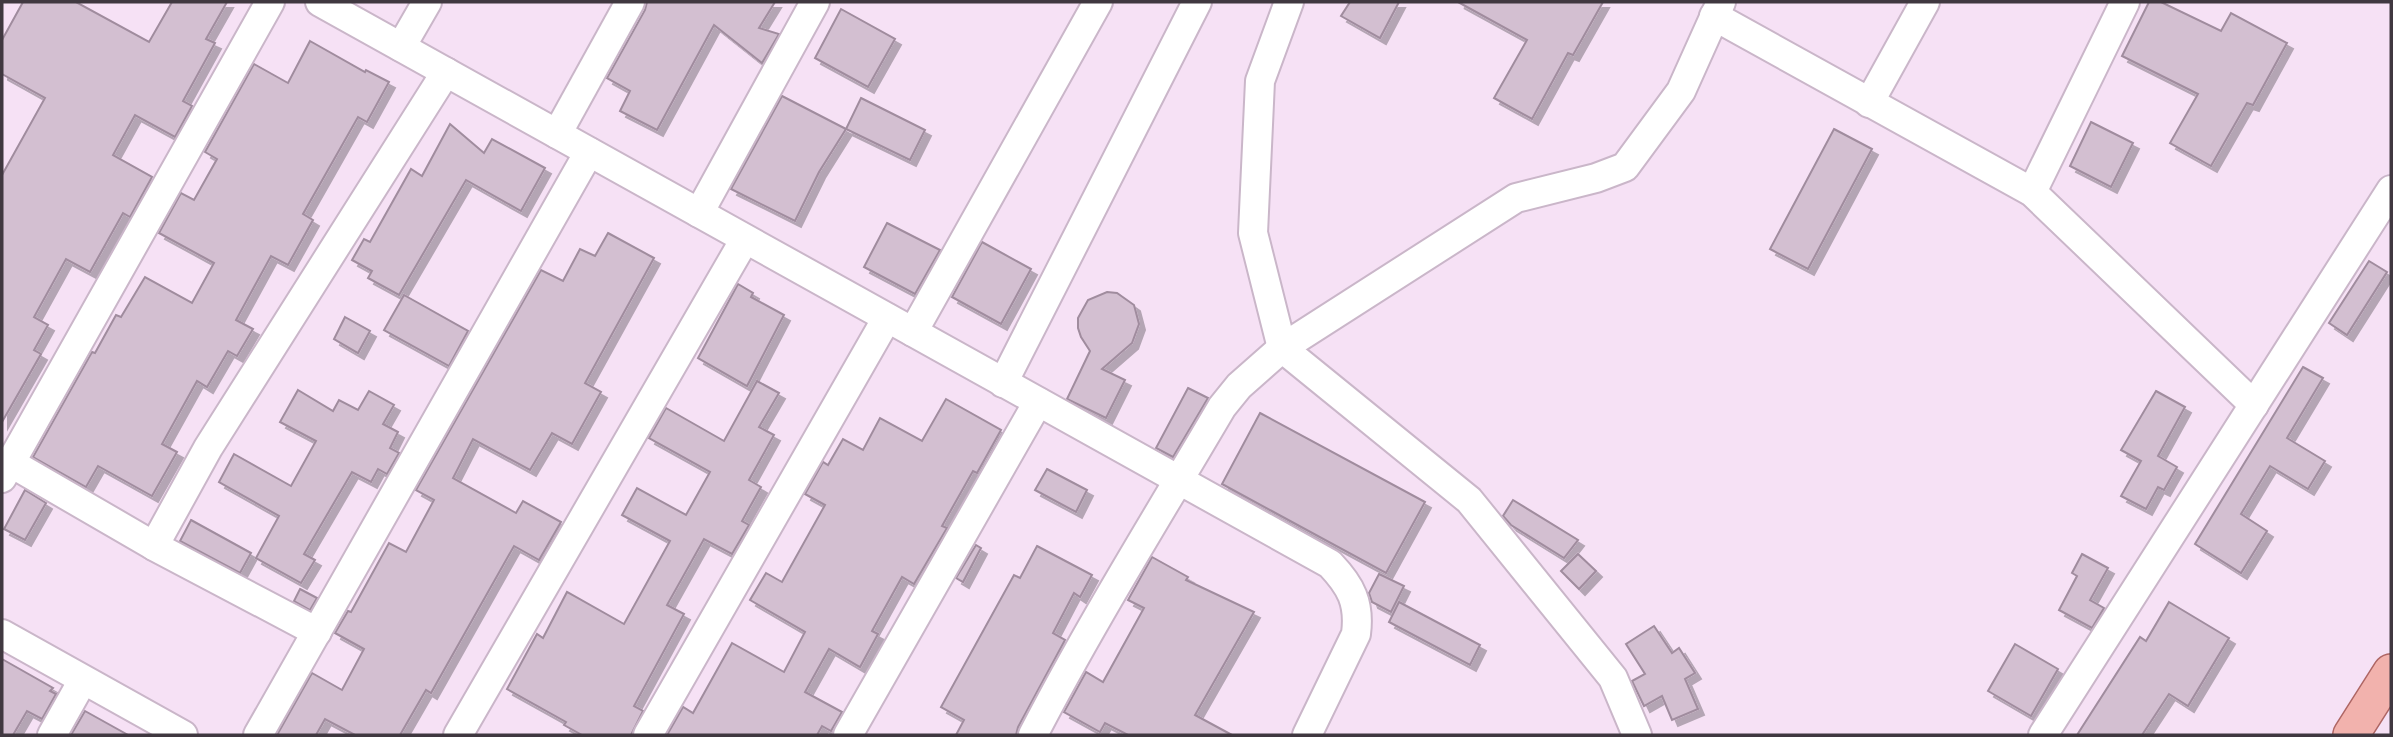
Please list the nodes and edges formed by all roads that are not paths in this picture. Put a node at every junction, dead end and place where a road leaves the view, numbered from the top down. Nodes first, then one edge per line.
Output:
1 (270, 2) edge
2 (320, 2) edge
3 (426, 2) edge
4 (630, 2) edge
5 (815, 2) edge
6 (1098, 2) edge
7 (1197, 2) edge
8 (1289, 2) edge
9 (1925, 2) edge
10 (2125, 2) edge
11 (1718, 9) edge
12 (401, 47) junction
13 (446, 72) junction
14 (1869, 103) junction
15 (557, 134) junction
16 (589, 152) junction
17 (2391, 190) edge
18 (2032, 192) junction
19 (699, 213) junction
20 (745, 239) junction
21 (887, 318) junction
22 (913, 332) junction
23 (1282, 348) junction
24 (1003, 383) junction
25 (1038, 402) junction
26 (2254, 405) junction
27 (6, 471) edge
28 (1180, 479) junction
29 (154, 546) junction
30 (317, 632) junction
31 (2, 634) edge
32 (2391, 671) edge
33 (83, 680) junction
34 (52, 735) edge
35 (183, 735) edge
36 (258, 735) edge
37 (458, 735) edge
38 (648, 735) edge
39 (848, 735) edge
40 (1033, 735) edge
41 (1307, 735) edge
42 (1637, 735) edge
43 (2043, 735) edge
44 (2351, 735) edge

1 - 27 street
2 - 12 street
3 - 12 street
4 - 15 street
5 - 19 street
6 - 22 street
7 - 24 street
8 - 23 street
9 - 14 street
10 - 18 street
11 - 14 street
11 - 23 street
12 - 13 street
13 - 15 street
13 - 29 street
14 - 18 street
15 - 16 street
16 - 19 street
16 - 30 street
17 - 26 street
18 - 26 street
19 - 20 street
20 - 21 street
20 - 37 street
21 - 22 street
21 - 38 street
22 - 24 street
23 - 28 street
23 - 42 street
24 - 25 street
25 - 28 street
25 - 39 street
26 - 43 street
27 - 29 street
28 - 40 street
28 - 41 street
29 - 30 street
30 - 36 street
31 - 33 street
32 - 44 main road
33 - 34 street
33 - 35 street

